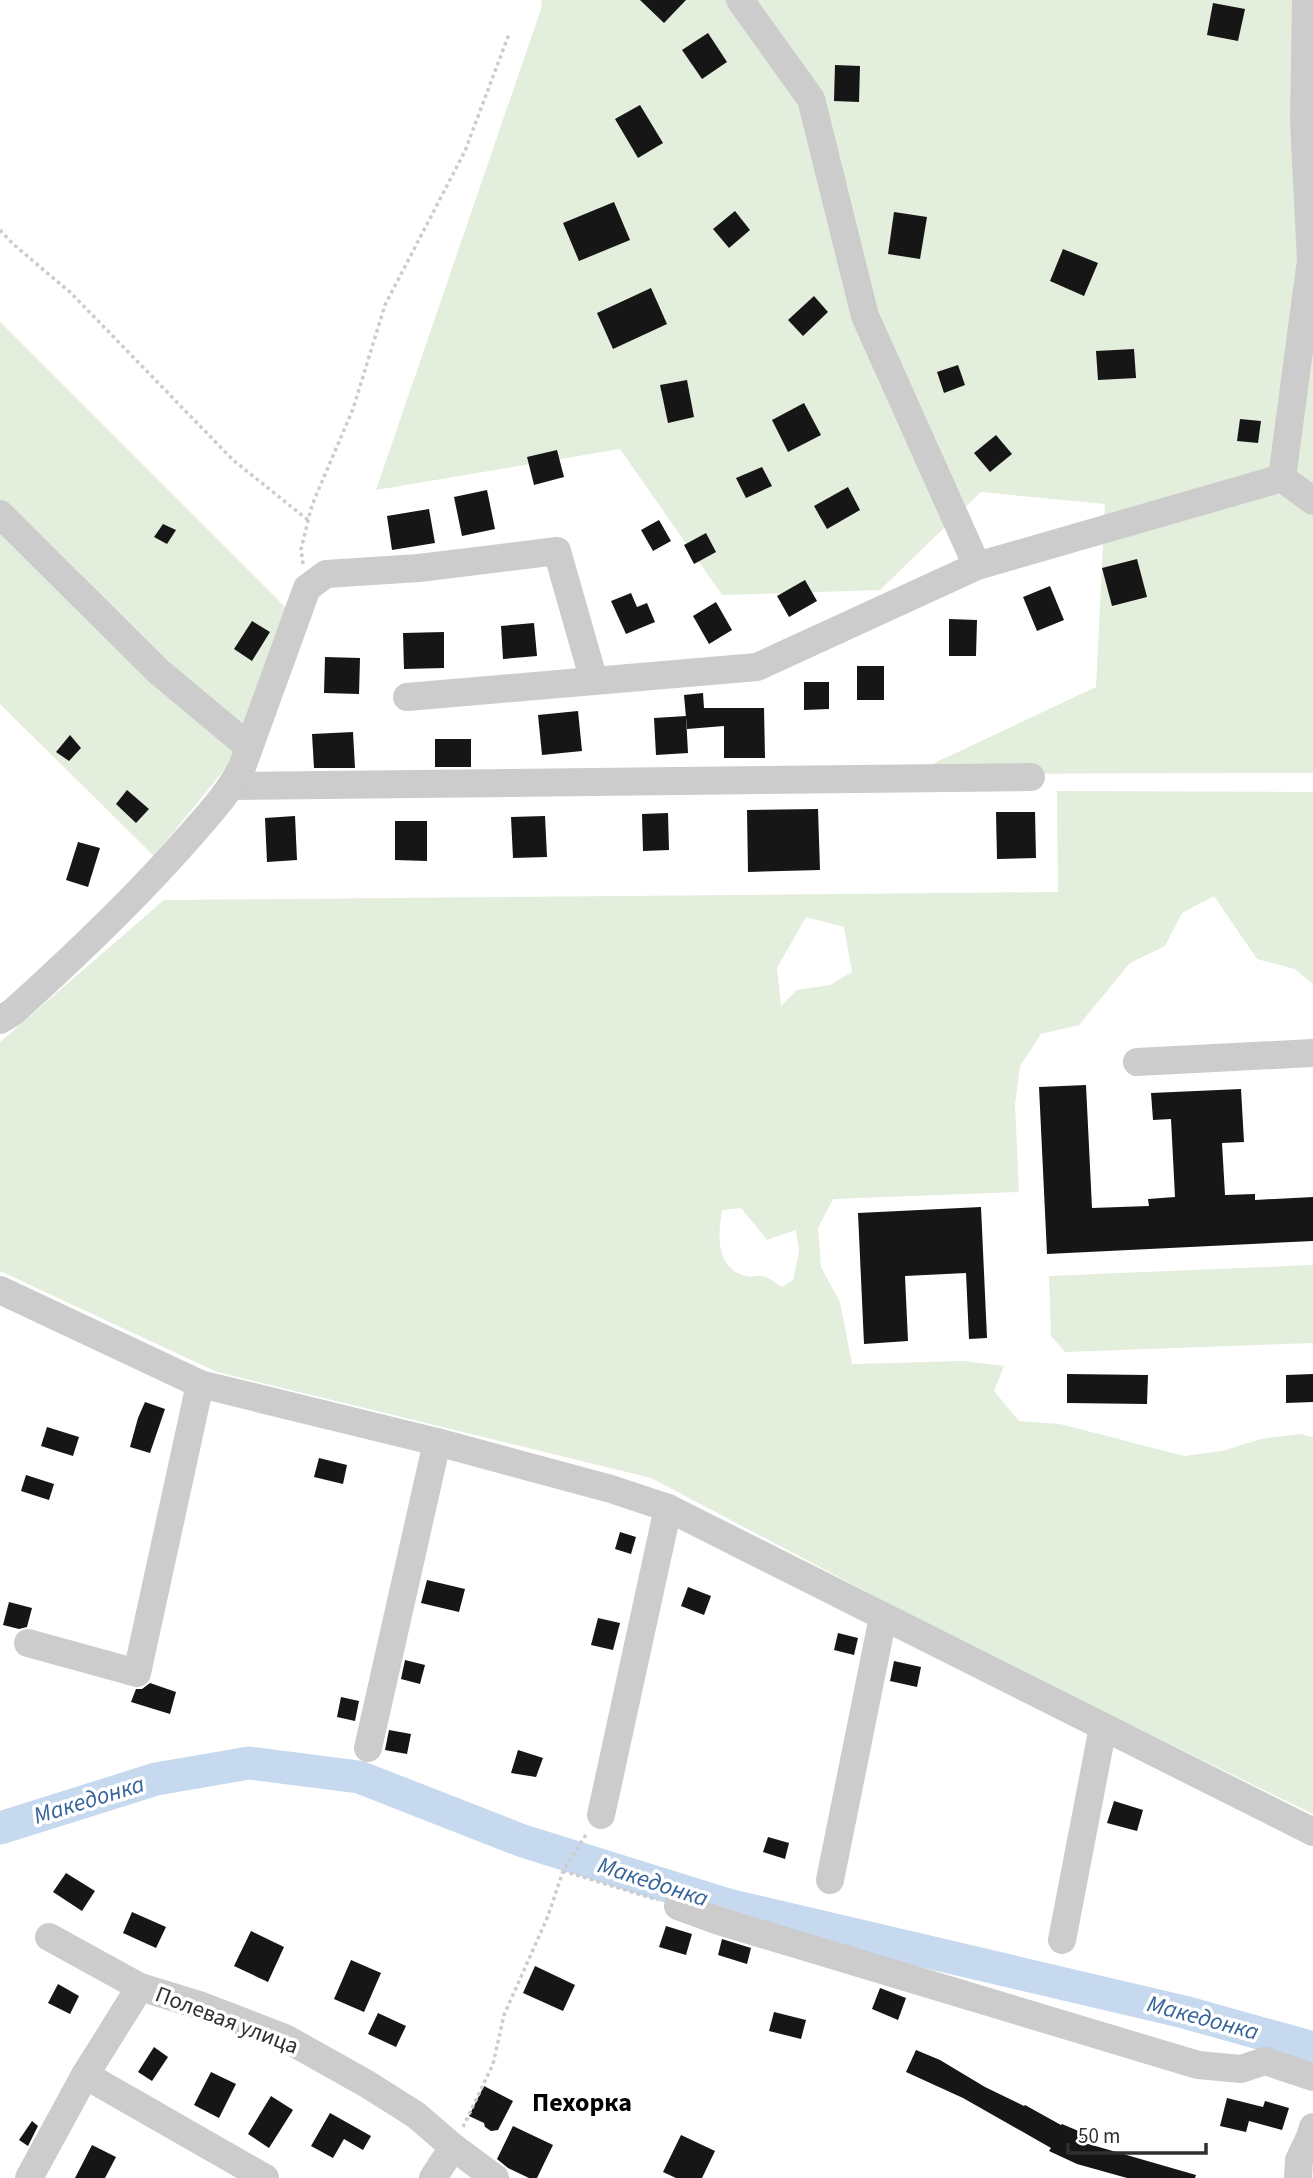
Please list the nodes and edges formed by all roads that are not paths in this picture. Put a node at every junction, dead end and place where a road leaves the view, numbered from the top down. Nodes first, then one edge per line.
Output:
1 (740, 0) edge
2 (1306, 0) edge
3 (1282, 478) junction
4 (1313, 501) edge
5 (0, 514) edge
6 (977, 566) junction
7 (594, 681) junction
8 (407, 697) dead end
9 (249, 747) junction
10 (1031, 776) dead end
11 (233, 786) junction
12 (0, 1020) edge
13 (1313, 1053) edge
14 (1137, 1062) dead end
15 (0, 1290) edge
16 (200, 1384) junction
17 (437, 1442) junction
18 (668, 1508) junction
19 (883, 1617) junction
20 (28, 1643) dead end
21 (1103, 1727) junction
22 (368, 1748) dead end
23 (601, 1815) dead end
24 (1313, 1832) edge
25 (830, 1880) dead end
26 (678, 1906) road end
27 (49, 1937) dead end
28 (1062, 1940) dead end
29 (140, 1987) junction
30 (85, 2075) junction
31 (1313, 2077) edge
32 (1313, 2127) edge
33 (453, 2147) junction
34 (29, 2178) edge
35 (265, 2178) edge
36 (433, 2178) edge
37 (495, 2178) edge
38 (1298, 2178) edge

1 - 6 street
2 - 3 street
3 - 4 street
3 - 6 street
5 - 9 street
6 - 7 street
7 - 8 street
7 - 9 street
9 - 11 street
10 - 11 street
11 - 12 street
13 - 14 street
15 - 16 street
16 - 17 street
16 - 20 street
17 - 18 street
17 - 22 street
18 - 19 street
18 - 23 street
19 - 21 street
19 - 25 street
21 - 24 street
21 - 28 street
26 - 31 street
27 - 29 street
29 - 30 street, Полевая улица
29 - 33 street, Полевая улица
30 - 34 street, Полевая улица
30 - 35 street
32 - 38 street
33 - 36 street
33 - 37 street, Полевая улица

